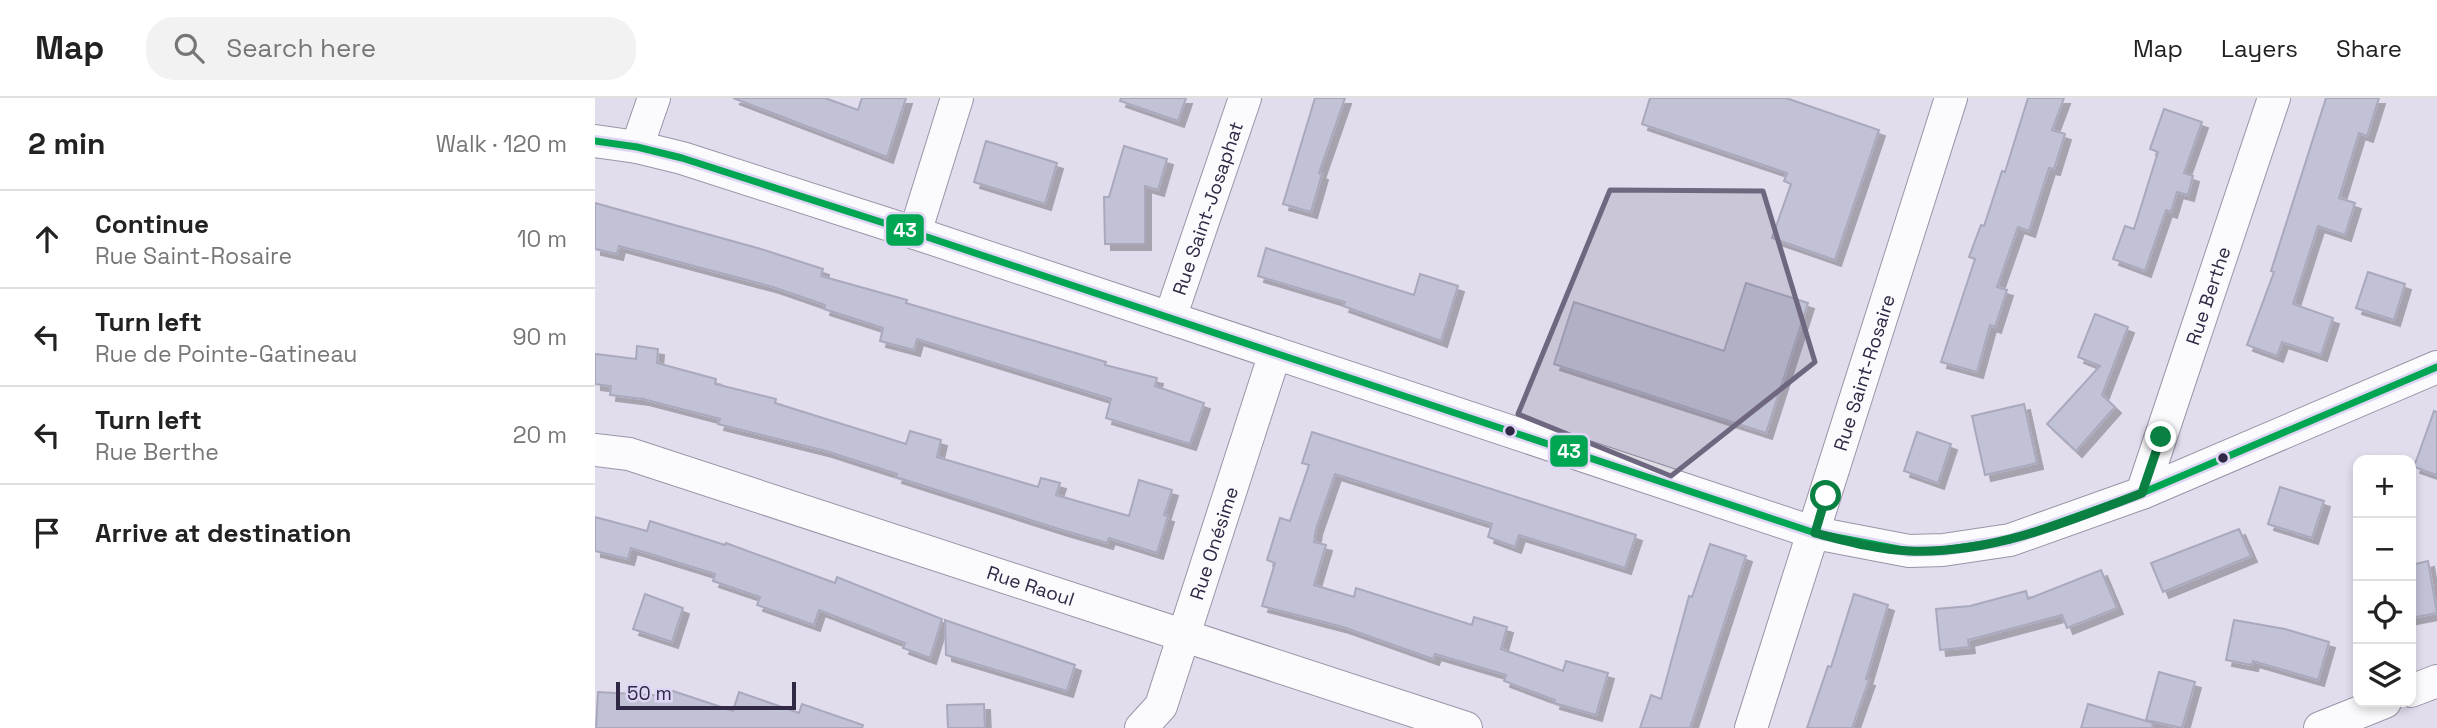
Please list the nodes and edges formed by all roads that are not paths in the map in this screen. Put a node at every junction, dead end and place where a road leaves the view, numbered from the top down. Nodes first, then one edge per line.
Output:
1 (654, 98) edge
2 (957, 98) edge
3 (1245, 98) edge
4 (1951, 98) edge
5 (2274, 98) edge
6 (595, 141) edge
7 (637, 147) junction
8 (915, 233) junction
9 (1170, 318) junction
10 (1275, 353) junction
11 (2437, 367) edge
12 (595, 450) edge
13 (2142, 493) junction
14 (1815, 533) junction
15 (1184, 638) junction
16 (2437, 681) edge
17 (2416, 689) edge
18 (2372, 707) edge
19 (1141, 728) edge
20 (1466, 728) edge
21 (1751, 728) edge
22 (2320, 728) edge

1 - 7 street
2 - 8 street
3 - 9 street, Rue Saint-Josaphat
4 - 14 street, Rue Saint-Rosaire
5 - 13 street, Rue Berthe
6 - 7 street
7 - 8 street
8 - 9 street
9 - 10 street
10 - 14 street
10 - 15 street, Rue Onésime
11 - 13 street
12 - 15 street, Rue Raoul
13 - 14 street
14 - 21 street, Rue Saint-Rosaire
15 - 19 street, Rue Onésime
15 - 20 street, Rue Raoul
16 - 17 street
18 - 22 street

